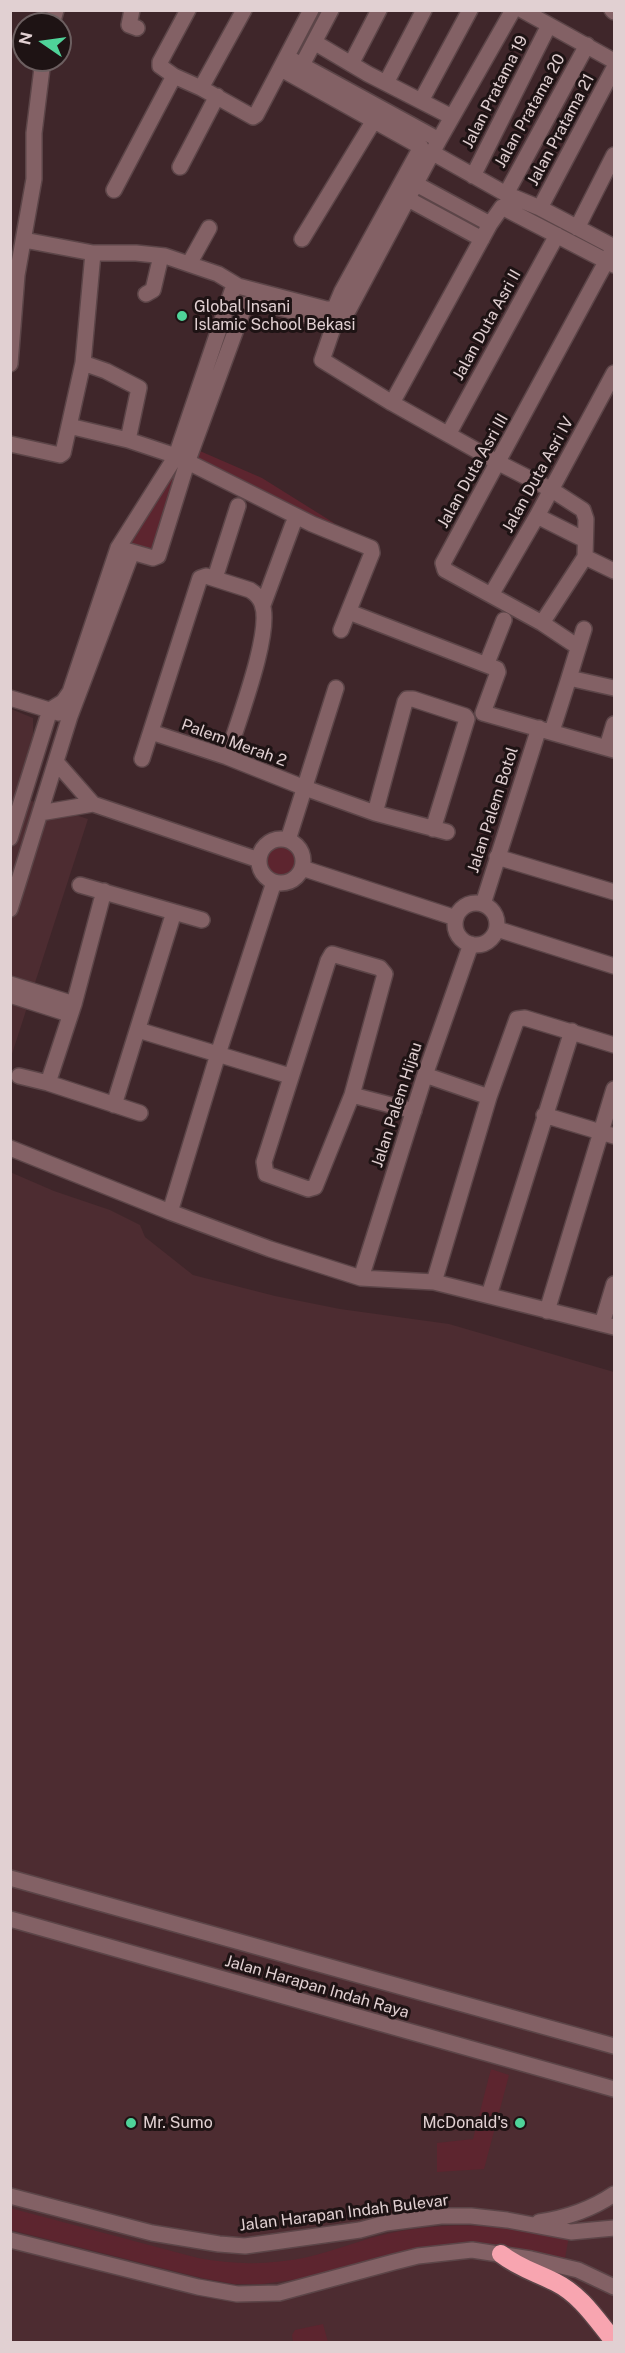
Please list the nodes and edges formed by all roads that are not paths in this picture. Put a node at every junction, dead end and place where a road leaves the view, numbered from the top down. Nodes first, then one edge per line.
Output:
1 (132, 10) edge
2 (188, 10) edge
3 (244, 10) edge
4 (311, 10) edge
5 (331, 10) edge
6 (379, 10) edge
7 (424, 10) edge
8 (470, 10) edge
9 (513, 10) edge
10 (522, 10) edge
11 (549, 25) junction
12 (137, 28) dead end
13 (314, 42) junction
14 (586, 45) junction
15 (615, 61) edge
16 (284, 63) junction
17 (351, 64) junction
18 (302, 65) junction
19 (615, 68) edge
20 (42, 72) edge
21 (174, 76) junction
22 (386, 83) junction
23 (201, 88) junction
24 (217, 96) junction
25 (421, 101) junction
26 (452, 117) junction
27 (373, 122) junction
28 (436, 147) junction
29 (615, 155) edge
30 (180, 166) dead end
31 (473, 176) junction
32 (416, 184) junction
33 (114, 190) dead end
34 (506, 194) junction
35 (408, 199) junction
36 (540, 208) junction
37 (490, 224) junction
38 (209, 228) dead end
39 (577, 228) junction
40 (20, 235) edge
41 (557, 235) junction
42 (482, 239) junction
43 (302, 240) dead end
44 (93, 253) junction
45 (161, 256) junction
46 (611, 263) edge
47 (189, 264) junction
48 (238, 286) junction
49 (146, 294) dead end
50 (339, 314) junction
51 (84, 363) junction
52 (10, 364) edge
53 (615, 373) edge
54 (392, 403) junction
55 (69, 426) junction
56 (448, 434) junction
57 (128, 440) junction
58 (10, 444) edge
59 (182, 459) junction
60 (499, 463) junction
61 (552, 490) junction
62 (238, 506) dead end
63 (537, 516) junction
64 (293, 524) dead end
65 (585, 540) junction
66 (125, 550) junction
67 (585, 556) junction
68 (615, 571) edge
69 (215, 578) junction
70 (491, 595) junction
71 (263, 605) junction
72 (349, 612) junction
73 (504, 620) dead end
74 (542, 623) junction
75 (584, 629) dead end
76 (341, 630) dead end
77 (572, 643) dead end
78 (487, 663) junction
79 (569, 678) junction
80 (336, 688) dead end
81 (615, 688) edge
82 (10, 698) edge
83 (50, 710) junction
84 (70, 717) junction
85 (615, 724) edge
86 (545, 730) junction
87 (151, 732) junction
88 (611, 749) edge
89 (227, 757) junction
90 (142, 759) dead end
91 (56, 762) junction
92 (305, 788) junction
93 (93, 804) junction
94 (40, 813) junction
95 (375, 813) junction
96 (10, 838) edge
97 (288, 840) junction
98 (497, 857) junction
99 (259, 860) junction
100 (302, 868) junction
101 (16, 871) edge
102 (274, 882) junction
103 (80, 885) dead end
104 (104, 891) junction
105 (615, 892) edge
106 (483, 903) junction
107 (10, 909) edge
108 (174, 912) junction
109 (456, 918) junction
110 (202, 920) dead end
111 (496, 929) junction
112 (471, 944) junction
113 (615, 966) edge
114 (10, 984) edge
115 (10, 995) edge
116 (72, 1009) junction
117 (138, 1030) junction
118 (572, 1031) junction
119 (615, 1045) edge
120 (218, 1054) junction
121 (425, 1075) junction
122 (20, 1076) dead end
123 (290, 1076) junction
124 (48, 1083) junction
125 (615, 1089) edge
126 (352, 1095) junction
127 (489, 1097) junction
128 (114, 1105) junction
129 (414, 1111) junction
130 (140, 1113) dead end
131 (544, 1115) junction
132 (608, 1134) edge
133 (10, 1148) edge
134 (170, 1212) junction
135 (361, 1278) junction
136 (434, 1282) junction
137 (615, 1284) edge
138 (489, 1295) junction
139 (547, 1311) junction
140 (608, 1325) edge
141 (10, 1878) edge
142 (10, 1920) edge
143 (615, 2046) edge
144 (615, 2089) edge
145 (615, 2194) edge
146 (10, 2196) edge
147 (530, 2223) junction
148 (615, 2228) edge
149 (10, 2240) edge
150 (501, 2254) junction
151 (615, 2287) edge
152 (615, 2341) edge

1 - 12 street
2 - 21 street
3 - 23 street
4 - 16 street
5 - 13 street
6 - 17 street
7 - 22 street
8 - 25 street
9 - 26 street
10 - 11 street
11 - 14 street
11 - 31 street, Jalan Pratama 19
13 - 17 street
13 - 18 street
14 - 15 street
14 - 34 street, Jalan Pratama 20
16 - 18 street
16 - 24 street
16 - 27 street
17 - 22 street
18 - 28 street
19 - 36 street, Jalan Pratama 21
20 - 40 street
21 - 23 street
21 - 33 street
22 - 25 street
23 - 24 street
24 - 30 street
25 - 26 street
26 - 28 street
27 - 43 street
27 - 50 street
28 - 31 street
28 - 32 street
29 - 39 street
31 - 34 street
32 - 35 street
32 - 37 street
34 - 36 street
35 - 42 street
35 - 50 street
36 - 39 street
37 - 41 street
37 - 42 street
38 - 47 street
39 - 46 street
40 - 44 street
40 - 52 street
41 - 46 street
41 - 56 street, Jalan Duta Asri II
42 - 54 street
44 - 45 street
44 - 51 street
45 - 47 street
45 - 49 street
46 - 60 street, Jalan Duta Asri III
47 - 48 street
48 - 50 street
48 - 59 street
50 - 54 street
50 - 59 street
51 - 55 street
51 - 57 street
53 - 61 street, Jalan Duta Asri IV
54 - 56 street
55 - 57 street
55 - 58 street
56 - 60 street
57 - 59 street
59 - 66 street
59 - 66 street
59 - 72 street
60 - 61 street
60 - 70 street, Jalan Duta Asri III
61 - 63 street, Jalan Duta Asri IV
61 - 65 street
62 - 69 street
63 - 65 street
63 - 70 street, Jalan Duta Asri IV
64 - 71 street
65 - 67 street
66 - 83 street
66 - 84 street
67 - 68 street
67 - 74 street
69 - 71 street
69 - 87 street
70 - 74 street, Jalan Duta Asri III
71 - 89 street
72 - 76 street
72 - 78 street
73 - 78 street
74 - 77 street, Jalan Duta Asri III
75 - 79 street, Jalan Palem Botol
78 - 86 street
79 - 81 street
79 - 86 street, Jalan Palem Botol
80 - 92 street
82 - 83 street
83 - 84 street
83 - 96 street
84 - 91 street
85 - 88 street
86 - 88 street
86 - 98 street, Jalan Palem Botol
87 - 89 street, Palem Merah 2
87 - 90 street
89 - 92 street, Palem Merah 2
91 - 93 street
91 - 94 street
92 - 95 street, Palem Merah 2
92 - 97 street
93 - 94 street
93 - 99 street
94 - 101 street
95 - 95 street, Palem Merah 2
97 - 99 street
97 - 100 street
98 - 105 street
98 - 106 street, Jalan Palem Botol
99 - 102 street
100 - 102 street
100 - 109 street
101 - 107 street
102 - 120 street
103 - 104 street
104 - 108 street
104 - 116 street
106 - 109 street
106 - 111 street
108 - 110 street
108 - 117 street
109 - 112 street
111 - 112 street
111 - 113 street
112 - 121 street, Jalan Palem Hijau
114 - 116 street
115 - 116 street
116 - 124 street
117 - 120 street
117 - 128 street
118 - 119 street
118 - 127 street
118 - 131 street
120 - 123 street
120 - 134 street
121 - 127 street
121 - 129 street, Jalan Palem Hijau
122 - 124 street
123 - 126 street
123 - 126 street
124 - 128 street
125 - 132 street
126 - 129 street
127 - 136 street
128 - 130 street
129 - 135 street, Jalan Palem Hijau
131 - 132 street
131 - 138 street
132 - 139 street
133 - 134 street
134 - 135 street
135 - 136 street
136 - 138 street
137 - 140 street
138 - 139 street
139 - 140 street
141 - 143 street, Jalan Harapan Indah Raya
142 - 144 street, Jalan Harapan Indah Raya
145 - 147 street
146 - 147 street, Jalan Harapan Indah Bulevar
147 - 148 street, Jalan Harapan Indah Bulevar
149 - 150 street
150 - 151 street
150 - 152 highway

